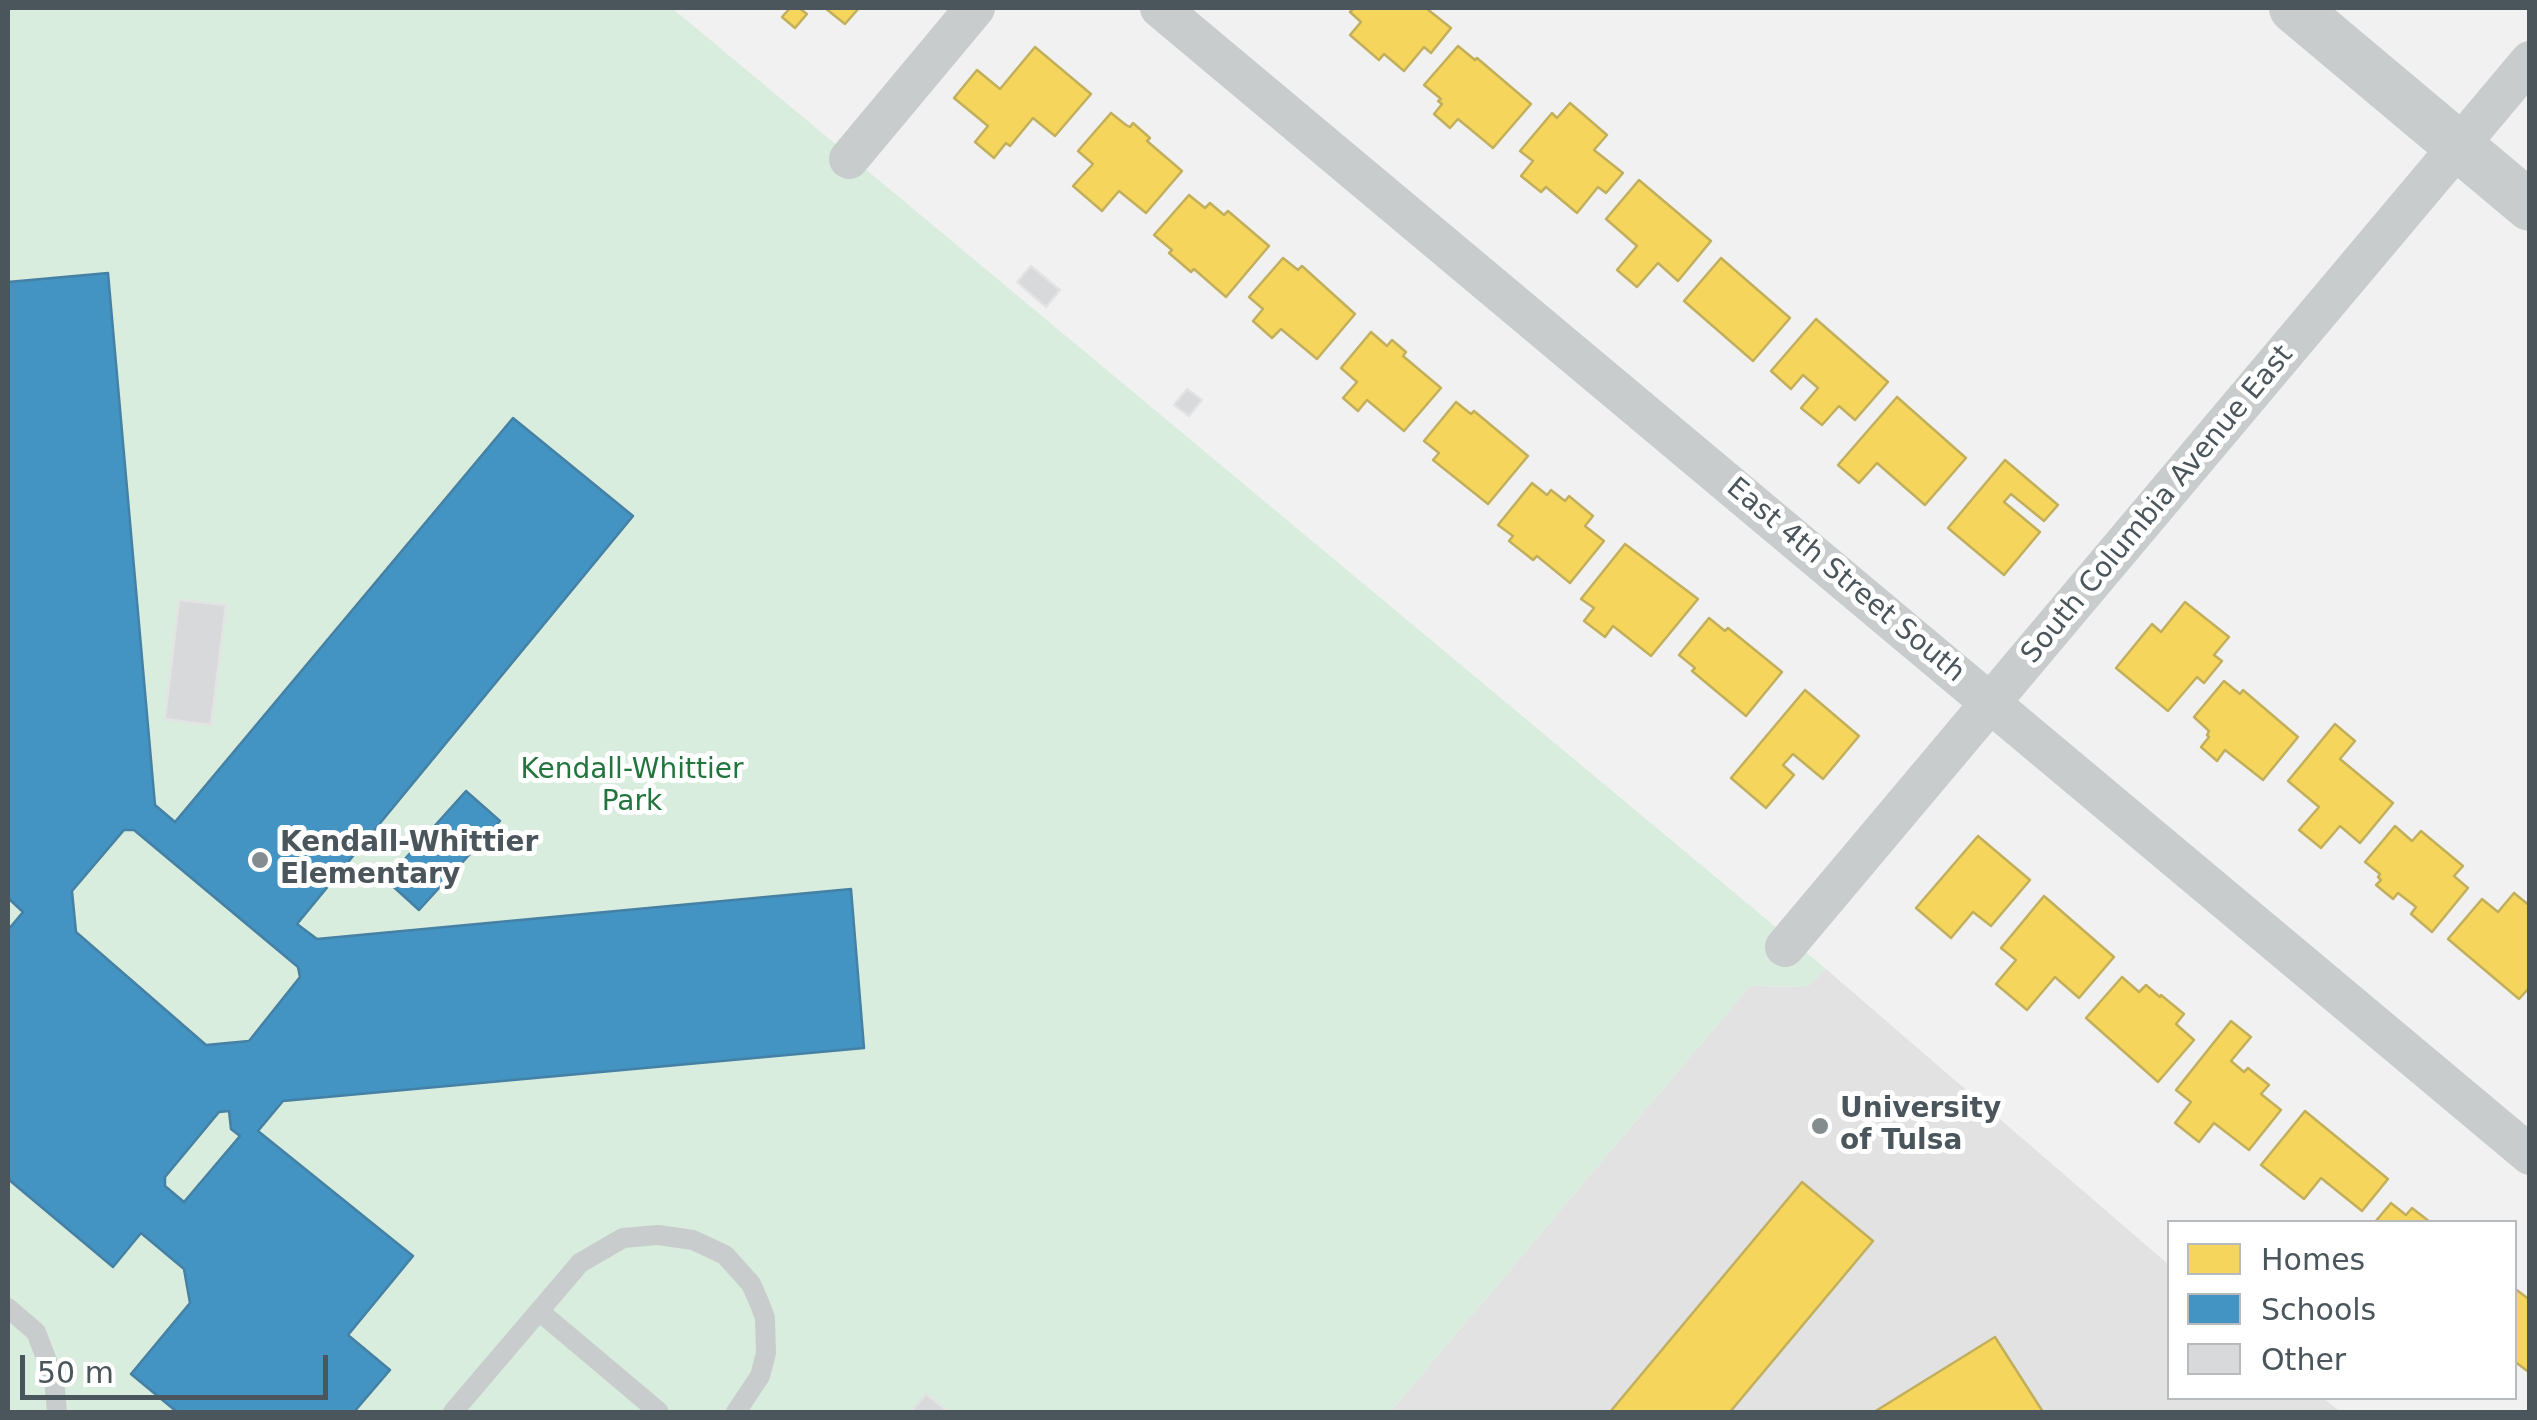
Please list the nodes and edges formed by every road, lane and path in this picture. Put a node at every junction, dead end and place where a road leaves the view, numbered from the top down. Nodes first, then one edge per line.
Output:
1 (975, 8) edge
2 (1160, 8) edge
3 (2294, 8) edge
4 (2530, 61) edge
5 (2459, 146) junction
6 (849, 159) dead end
7 (2530, 206) edge
8 (1991, 704) junction
9 (1786, 948) dead end
10 (2530, 1155) edge
11 (8, 1308) edge
12 (538, 1311) junction
13 (461, 1410) edge
14 (57, 1412) edge
15 (660, 1412) edge
16 (736, 1412) edge

1 - 6 street
2 - 8 street, East 4th Street South
3 - 5 street
4 - 5 street, South Columbia Avenue East
5 - 7 street
5 - 8 street, South Columbia Avenue East
8 - 9 street, South Columbia Avenue East
8 - 10 street, East 4th Street South
11 - 14 lane
12 - 13 lane
12 - 15 lane
12 - 16 lane

